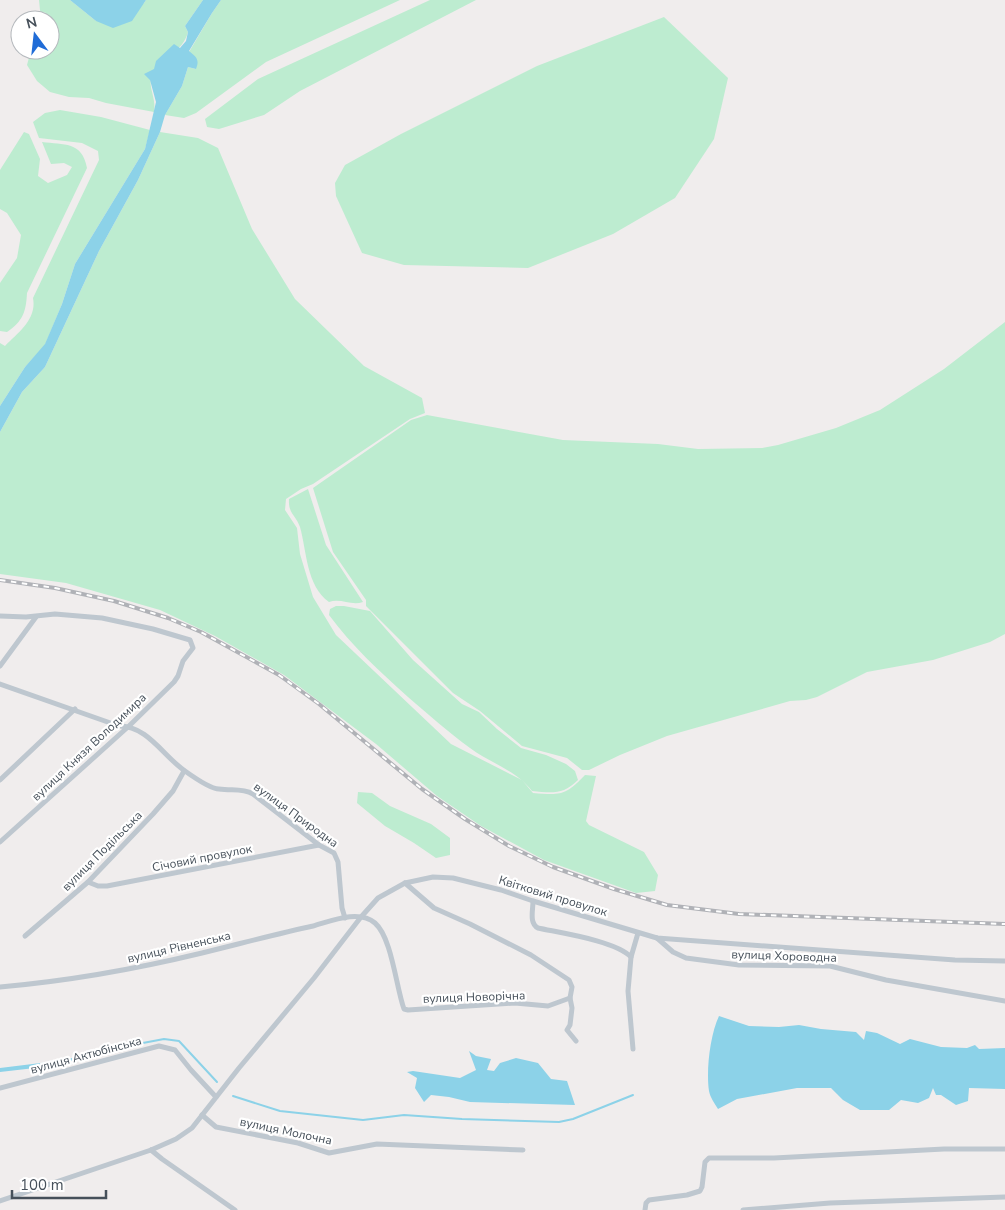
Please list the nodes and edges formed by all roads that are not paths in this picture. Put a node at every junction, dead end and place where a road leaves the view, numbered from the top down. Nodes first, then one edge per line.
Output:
1 (0, 616) edge
2 (36, 616) junction
3 (0, 666) edge
4 (0, 684) edge
5 (75, 709) junction
6 (129, 726) junction
7 (184, 771) junction
8 (0, 780) edge
9 (0, 842) edge
10 (320, 845) junction
11 (88, 882) junction
12 (405, 883) junction
13 (533, 902) junction
14 (361, 916) junction
15 (344, 918) junction
16 (638, 933) junction
17 (25, 936) dead end
18 (657, 938) junction
19 (631, 957) junction
20 (1005, 961) edge
21 (0, 987) edge
22 (570, 998) junction
23 (1005, 1001) edge
24 (576, 1041) dead end
25 (633, 1050) dead end
26 (0, 1088) edge
27 (216, 1097) junction
28 (202, 1115) junction
29 (1005, 1149) edge
30 (151, 1150) junction
31 (523, 1150) dead end
32 (1005, 1197) edge
33 (0, 1200) edge
34 (235, 1210) edge
35 (645, 1210) edge
36 (743, 1210) edge

1 - 2 street
2 - 3 street
2 - 6 street, вулиця Князя Володимира
4 - 5 street, вулиця Природна
5 - 6 street, вулиця Природна
5 - 8 street
6 - 7 street, вулиця Природна
6 - 9 street, вулиця Князя Володимира
7 - 10 street, вулиця Природна
7 - 11 street, вулиця Подільська
10 - 11 street, Січовий провулок
10 - 15 street, вулиця Природна
11 - 17 street, вулиця Подільська
12 - 13 street, Квітковий провулок
12 - 14 street, Квітковий провулок
12 - 22 street
13 - 16 street, Квітковий провулок
13 - 19 street
14 - 15 street, вулиця Рівненська
14 - 22 street, вулиця Новорічна
14 - 27 street, Квітковий провулок
15 - 21 street, вулиця Рівненська
16 - 18 street, Квітковий провулок
16 - 19 street
18 - 20 street, Квітковий провулок
18 - 23 street, вулиця Хороводна
19 - 25 street
22 - 24 street
26 - 27 street, вулиця Актюбінська
27 - 28 street, Квітковий провулок
28 - 30 street
28 - 31 street, вулиця Молочна
29 - 35 street
30 - 33 street
30 - 34 street
32 - 36 street

